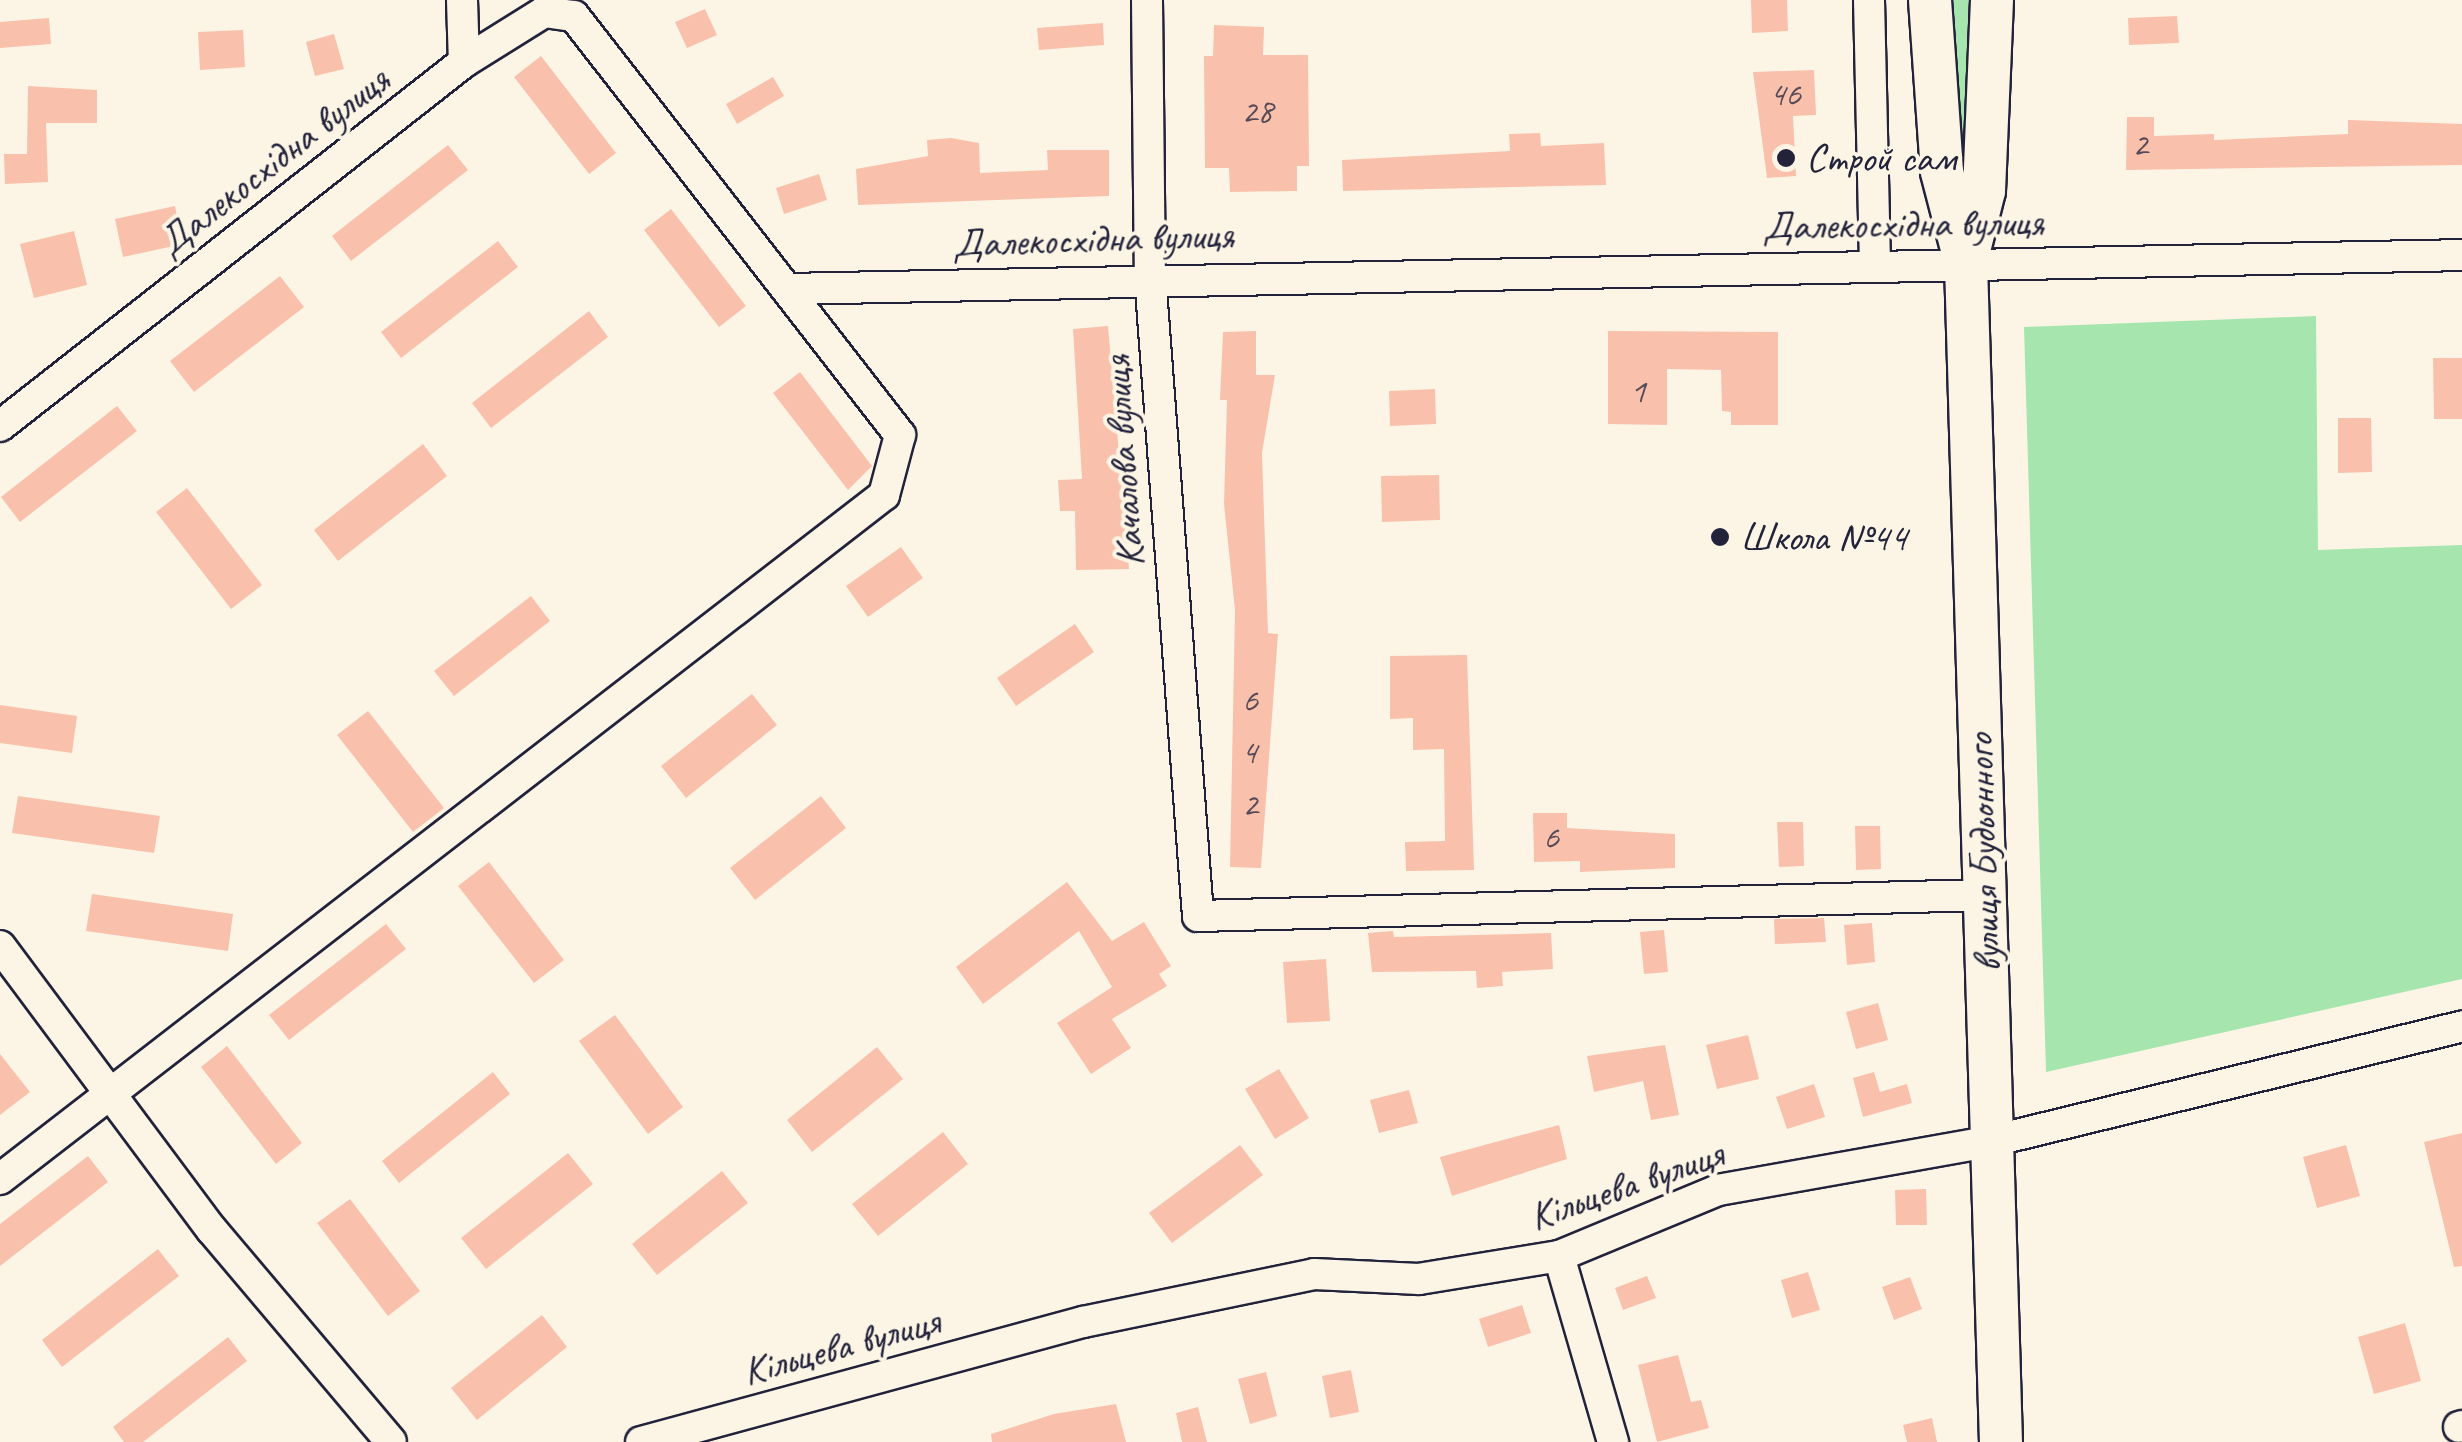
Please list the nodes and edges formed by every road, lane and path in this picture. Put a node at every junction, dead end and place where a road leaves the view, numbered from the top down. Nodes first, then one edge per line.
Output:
1 (462, 0) edge
2 (1147, 0) edge
3 (1869, 0) edge
4 (1930, 0) edge
5 (1992, 0) edge
6 (464, 62) junction
7 (2462, 255) edge
8 (1966, 264) junction
9 (1875, 265) junction
10 (1150, 276) junction
11 (787, 289) junction
12 (0, 426) edge
13 (1984, 896) junction
14 (0, 946) edge
15 (2462, 1026) edge
16 (108, 1096) junction
17 (1992, 1141) junction
18 (0, 1179) edge
19 (1559, 1256) junction
20 (391, 1442) edge
21 (641, 1442) edge
22 (1613, 1442) edge
23 (2001, 1442) edge

1 - 6 street
2 - 10 street, Качалова вулиця
3 - 9 street
4 - 8 main road, вулиця Будьонного
5 - 8 main road, вулиця Будьонного
6 - 11 street, Далекосхідна вулиця
6 - 12 street, Далекосхідна вулиця
7 - 8 street, Далекосхідна вулиця
8 - 9 street, Далекосхідна вулиця
8 - 13 main road, вулиця Будьонного
9 - 10 street, Далекосхідна вулиця
10 - 11 street, Далекосхідна вулиця
10 - 13 street, Качалова вулиця
11 - 16 street
13 - 17 main road, вулиця Будьонного
14 - 16 street
15 - 17 street, Кільцева вулиця
16 - 18 street
16 - 20 street
17 - 19 street, Кільцева вулиця
17 - 23 main road, вулиця Будьонного
19 - 21 street, Кільцева вулиця
19 - 22 street

